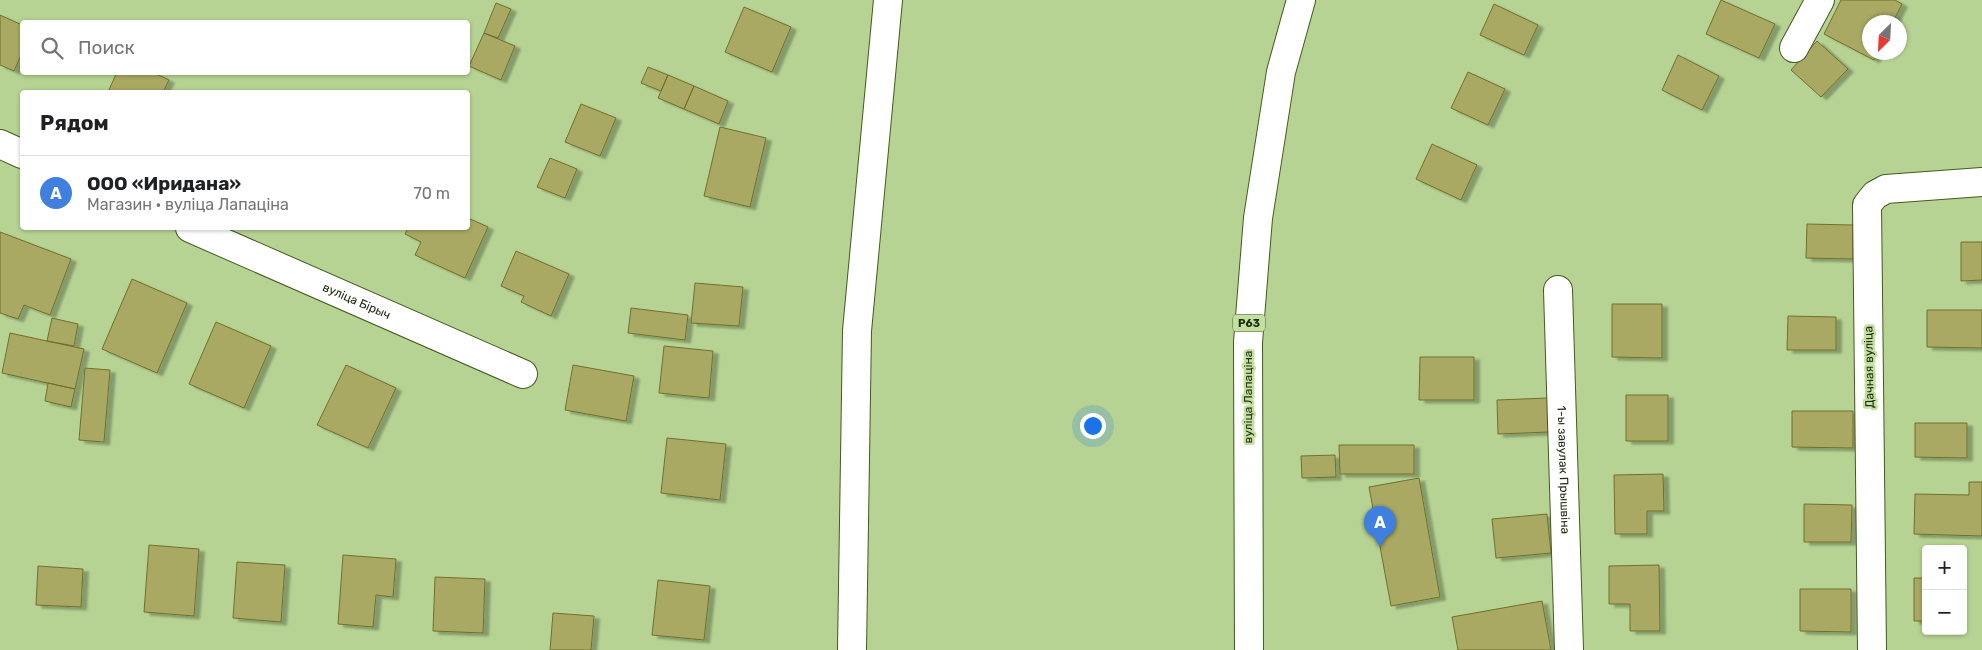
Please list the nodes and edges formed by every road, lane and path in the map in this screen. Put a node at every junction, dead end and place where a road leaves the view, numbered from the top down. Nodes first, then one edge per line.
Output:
1 (888, 0) edge
2 (1301, 0) edge
3 (1820, 0) edge
4 (1794, 48) dead end
5 (0, 144) edge
6 (20, 153) edge
7 (1982, 182) edge
8 (195, 230) edge
9 (1558, 290) dead end
10 (523, 374) dead end
11 (852, 650) edge
12 (1249, 650) edge
13 (1570, 650) edge
14 (1872, 650) edge

1 - 11 street
2 - 12 street, вуліца Лапаціна / Р63
3 - 4 street
5 - 6 street
7 - 14 street, Дачная вуліца
8 - 10 street, вуліца Бірыч
9 - 13 street, 1-ы завулак Прышвіна

